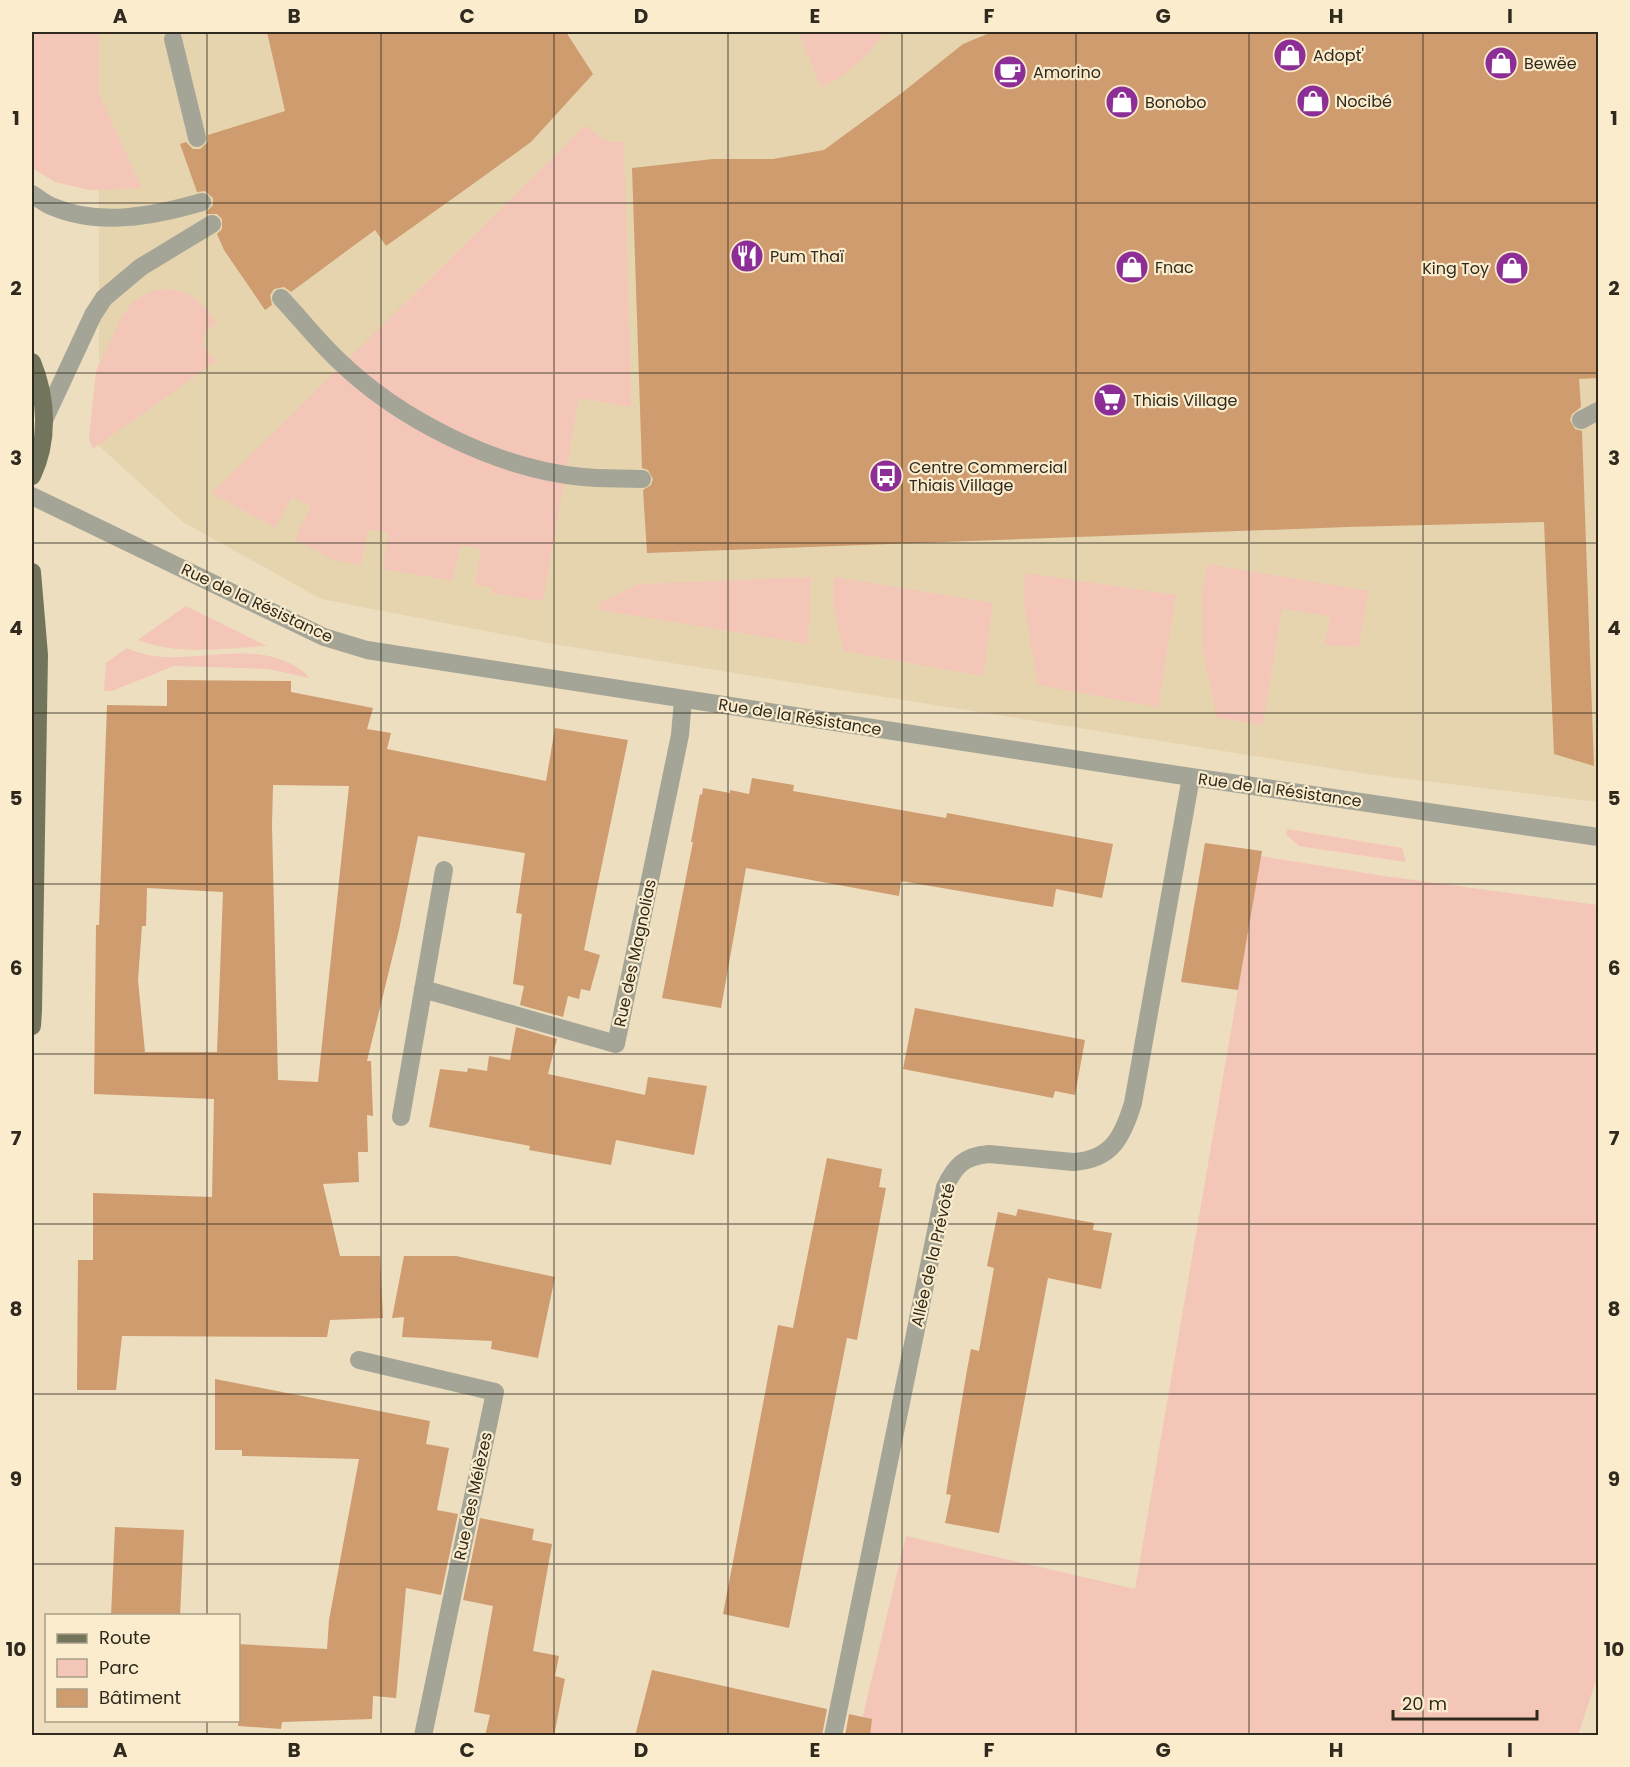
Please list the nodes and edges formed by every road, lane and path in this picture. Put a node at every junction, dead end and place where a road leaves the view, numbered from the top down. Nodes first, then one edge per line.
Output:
1 (173, 39) dead end
2 (197, 138) dead end
3 (32, 194) edge
4 (202, 202) dead end
5 (212, 224) dead end
6 (281, 298) dead end
7 (32, 362) edge
8 (1599, 411) edge
9 (45, 418) junction
10 (1581, 420) dead end
11 (32, 476) edge
12 (642, 479) dead end
13 (32, 496) edge
14 (32, 572) edge
15 (683, 700) junction
16 (1191, 777) junction
17 (1599, 837) edge
18 (444, 870) dead end
19 (423, 989) junction
20 (32, 1026) edge
21 (401, 1117) dead end
22 (359, 1360) dead end
23 (423, 1736) edge
24 (832, 1736) edge

1 - 2 street
3 - 4 street
5 - 9 street
6 - 12 street
7 - 9 main road
8 - 10 street
9 - 11 main road
13 - 15 street, Rue de la Résistance
14 - 20 main road
15 - 16 street, Rue de la Résistance
15 - 19 street, Rue des Magnolias
16 - 17 street, Rue de la Résistance
16 - 24 street, Allée de la Prévôté
18 - 19 street
19 - 21 street
22 - 23 street, Rue des Mélèzes

